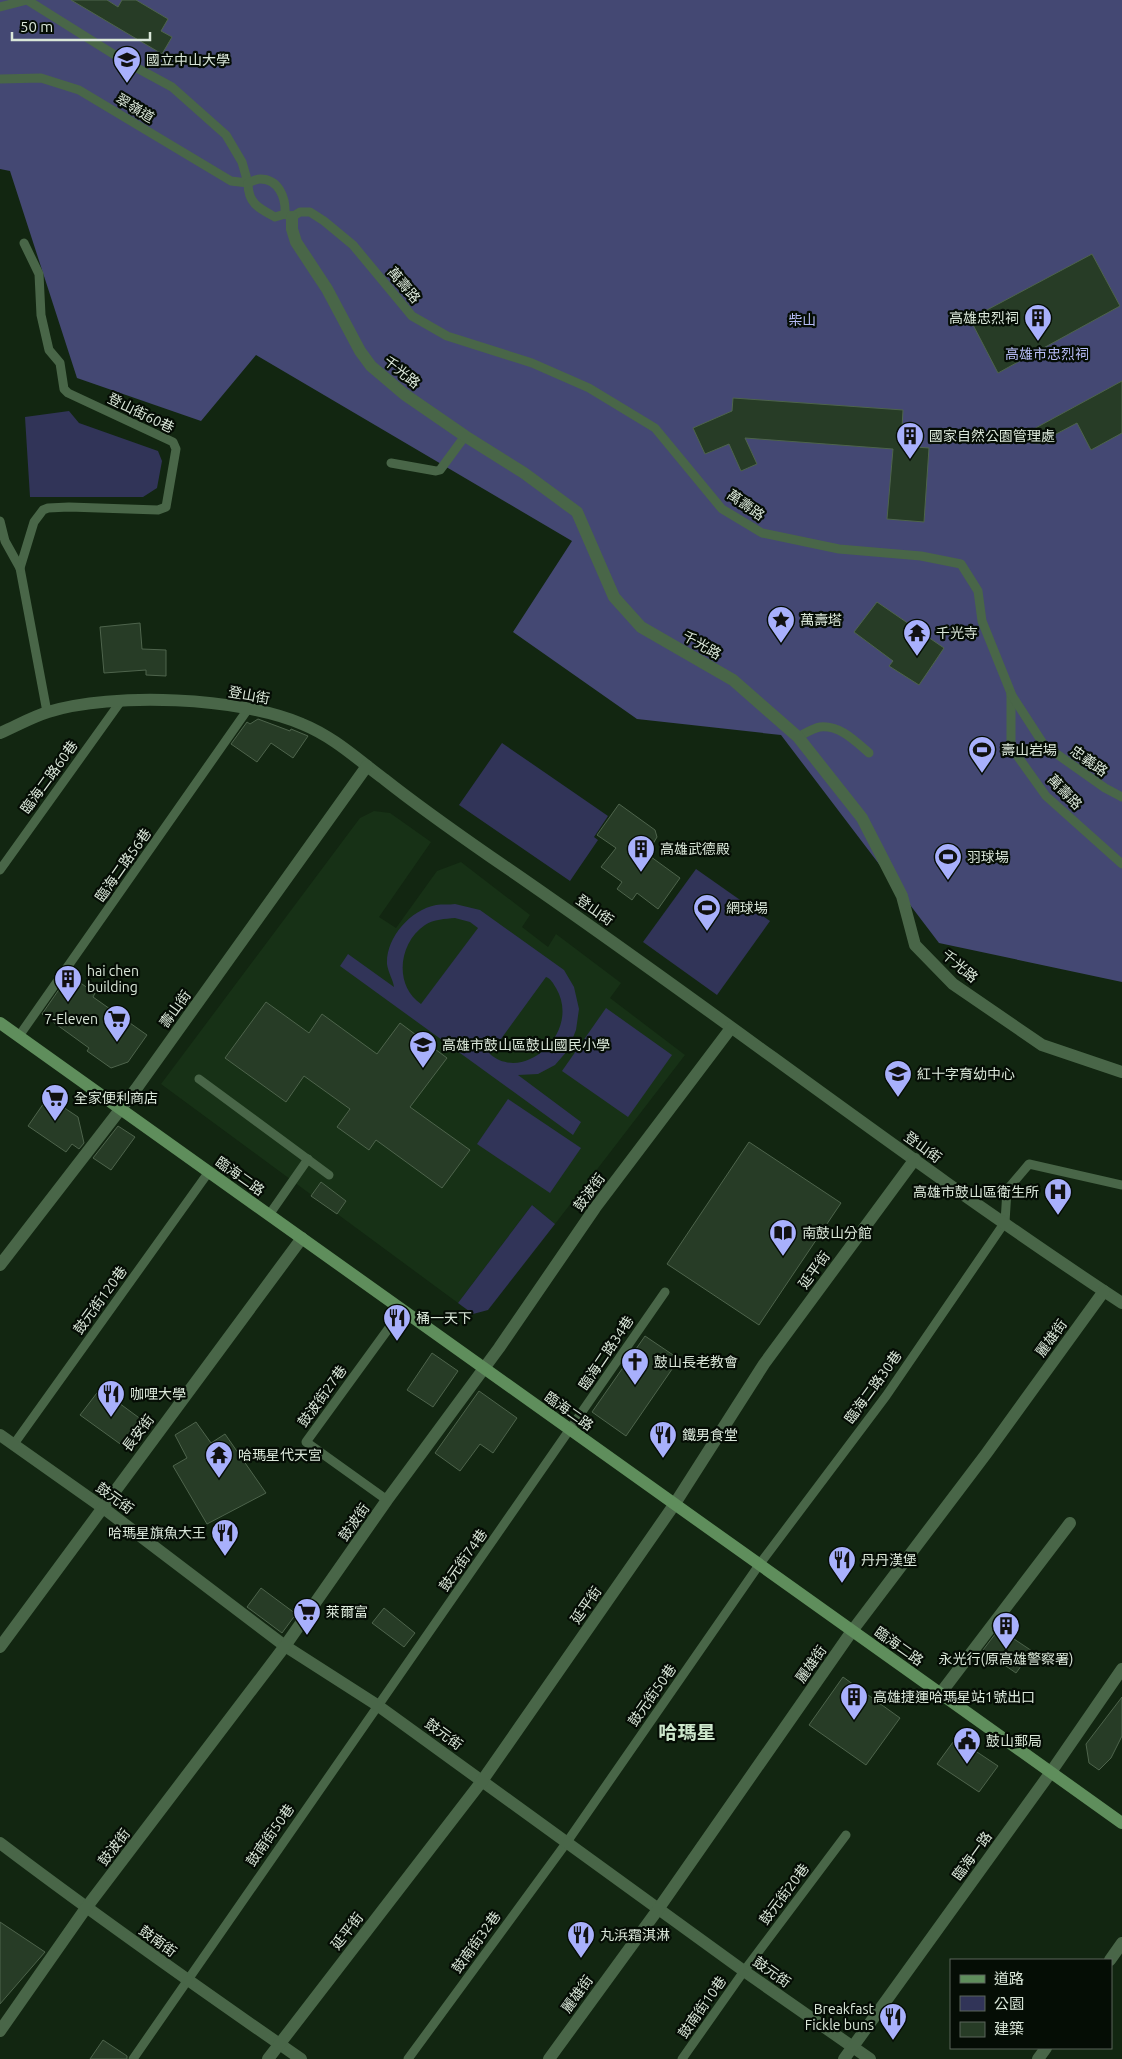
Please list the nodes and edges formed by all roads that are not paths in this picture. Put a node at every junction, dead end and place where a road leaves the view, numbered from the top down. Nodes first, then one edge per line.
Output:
1 (0, 7) edge
2 (0, 79) edge
3 (248, 183) junction
4 (288, 216) junction
5 (24, 243) dead end
6 (465, 436) junction
7 (391, 463) dead end
8 (0, 521) edge
9 (20, 568) junction
10 (1011, 693) junction
11 (121, 701) junction
12 (248, 709) junction
13 (47, 712) junction
14 (0, 733) edge
15 (798, 738) junction
16 (869, 753) dead end
17 (367, 766) junction
18 (1122, 797) edge
19 (1122, 864) edge
20 (0, 870) edge
21 (0, 1023) edge
22 (731, 1028) junction
23 (19, 1036) junction
24 (1122, 1072) edge
25 (199, 1079) dead end
26 (121, 1109) junction
27 (915, 1159) junction
28 (308, 1160) junction
29 (208, 1173) junction
30 (329, 1175) dead end
31 (1122, 1185) edge
32 (269, 1215) junction
33 (1005, 1222) junction
34 (302, 1238) junction
35 (0, 1265) edge
36 (1104, 1291) junction
37 (665, 1292) dead end
38 (1122, 1303) edge
39 (402, 1310) junction
40 (484, 1368) junction
41 (570, 1430) junction
42 (0, 1435) edge
43 (14, 1444) junction
44 (388, 1500) junction
45 (674, 1504) junction
46 (102, 1507) junction
47 (1070, 1523) dead end
48 (758, 1565) junction
49 (852, 1631) junction
50 (285, 1646) junction
51 (0, 1647) edge
52 (1122, 1669) edge
53 (940, 1694) junction
54 (377, 1705) junction
55 (1051, 1772) junction
56 (482, 1781) junction
57 (1122, 1823) edge
58 (846, 1835) dead end
59 (567, 1842) junction
60 (0, 1843) edge
61 (86, 1908) junction
62 (659, 1908) junction
63 (1122, 1943) edge
64 (1111, 1959) edge
65 (744, 1970) junction
66 (186, 1980) junction
67 (0, 2031) edge
68 (279, 2044) junction
69 (853, 2047) junction
70 (133, 2059) edge
71 (268, 2059) edge
72 (301, 2059) edge
73 (408, 2059) edge
74 (549, 2059) edge
75 (682, 2059) edge
76 (844, 2059) edge
77 (870, 2059) edge

1 - 3 lane
2 - 3 lane, 翠嶺道
3 - 4 lane
3 - 4 lane, 翠嶺道
4 - 6 street, 千光路
4 - 10 lane, 萬壽路
5 - 9 lane, 登山街60巷
6 - 7 lane
6 - 15 street, 千光路
8 - 9 lane, 登山街60巷
9 - 13 lane, 登山街60巷
10 - 18 lane, 忠義路
10 - 19 lane, 萬壽路
11 - 12 street, 登山街
11 - 13 street, 登山街
11 - 20 lane, 臨海二路60巷
12 - 17 street, 登山街
12 - 23 lane, 臨海二路56巷
13 - 14 street, 登山街
15 - 16 lane
15 - 24 street, 千光路
17 - 22 street, 登山街
17 - 26 street, 壽山街
21 - 23 street, 臨海二路
22 - 27 street, 登山街
22 - 40 street, 鼓波街
23 - 26 street, 臨海二路
25 - 28 lane
26 - 29 street, 臨海二路
26 - 35 street, 壽山街
27 - 33 street, 登山街
27 - 45 street, 延平街
28 - 30 lane
28 - 32 lane
29 - 32 street, 臨海二路
29 - 43 lane, 鼓元街120巷
31 - 33 lane
32 - 34 street, 臨海二路
33 - 36 street, 登山街
33 - 48 lane, 臨海二路30巷
34 - 39 street, 臨海二路
34 - 46 street, 長安街
36 - 38 street, 登山街
36 - 49 street, 麗雄街
37 - 41 lane, 臨海二路34巷
39 - 40 street, 臨海二路
39 - 44 lane, 鼓波街27巷
40 - 41 street, 臨海二路
40 - 44 street, 鼓波街
41 - 45 street, 臨海二路
41 - 54 lane, 鼓元街74巷
42 - 43 street, 鼓元街
43 - 46 street, 鼓元街
44 - 50 street, 鼓波街
45 - 48 street, 臨海二路
45 - 56 street, 延平街
46 - 50 street, 鼓元街
46 - 51 street, 長安街
47 - 53 street
48 - 49 street, 臨海二路
48 - 59 lane, 鼓元街50巷
49 - 53 street, 臨海二路
49 - 62 street, 麗雄街
50 - 54 street, 鼓元街
50 - 61 street, 鼓波街
52 - 55 street, 臨海一路
53 - 55 street, 臨海二路
54 - 56 street, 鼓元街
54 - 66 lane, 鼓南街50巷
55 - 57 street, 臨海二路
55 - 69 street, 臨海一路
56 - 59 street, 鼓元街
56 - 68 street, 延平街
58 - 65 lane, 鼓元街20巷
59 - 62 street, 鼓元街
59 - 73 lane, 鼓南街32巷
60 - 61 street, 鼓南街
61 - 66 street, 鼓南街
61 - 67 street, 鼓波街
62 - 65 street, 鼓元街
62 - 74 street, 麗雄街
63 - 64 street
65 - 69 street, 鼓元街
65 - 75 lane, 鼓南街10巷
66 - 68 street, 鼓南街
66 - 70 lane, 鼓南街50巷
68 - 71 street, 延平街
68 - 72 street, 鼓南街
69 - 76 street, 臨海一路
69 - 77 street, 鼓元街

